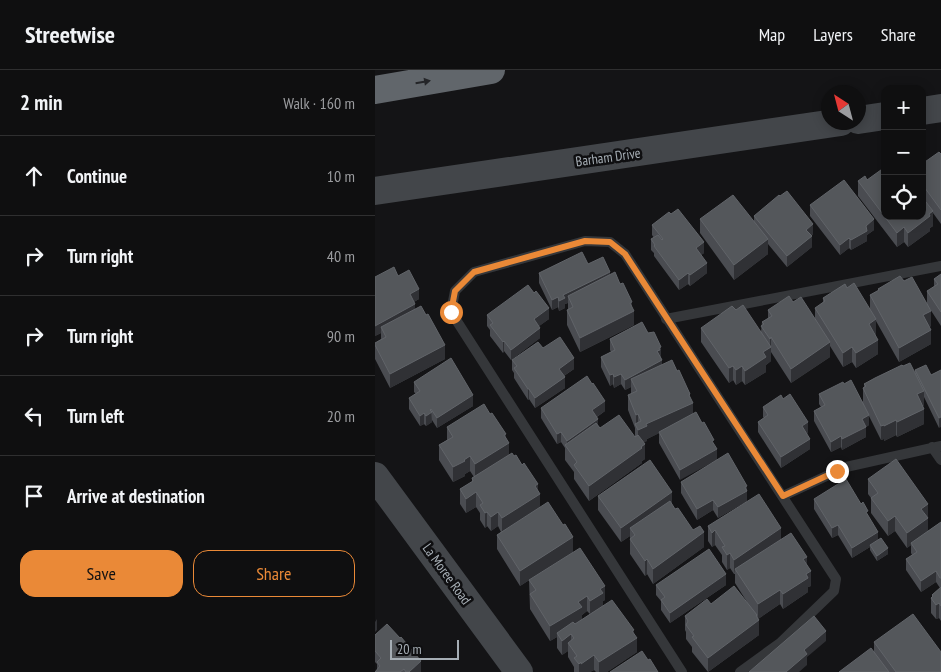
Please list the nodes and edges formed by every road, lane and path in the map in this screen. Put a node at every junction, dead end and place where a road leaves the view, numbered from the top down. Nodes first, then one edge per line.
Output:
1 (491, 70) edge
2 (375, 90) edge
3 (941, 108) edge
4 (926, 110) edge
5 (881, 117) edge
6 (866, 119) edge
7 (821, 125) edge
8 (375, 191) edge
9 (941, 266) edge
10 (666, 318) junction
11 (937, 447) edge
12 (941, 460) edge
13 (375, 476) edge
14 (783, 496) junction
15 (519, 672) edge
16 (682, 672) edge
17 (740, 672) edge

2 -> 1 highway
3 - 4 main road
5 - 6 main road
7 - 8 main road, Barham Drive
9 - 10 lane
10 - 14 lane
10 - 16 lane
11 - 12 lane
11 - 14 lane
13 - 15 main road, La Moree Road
14 - 17 lane

